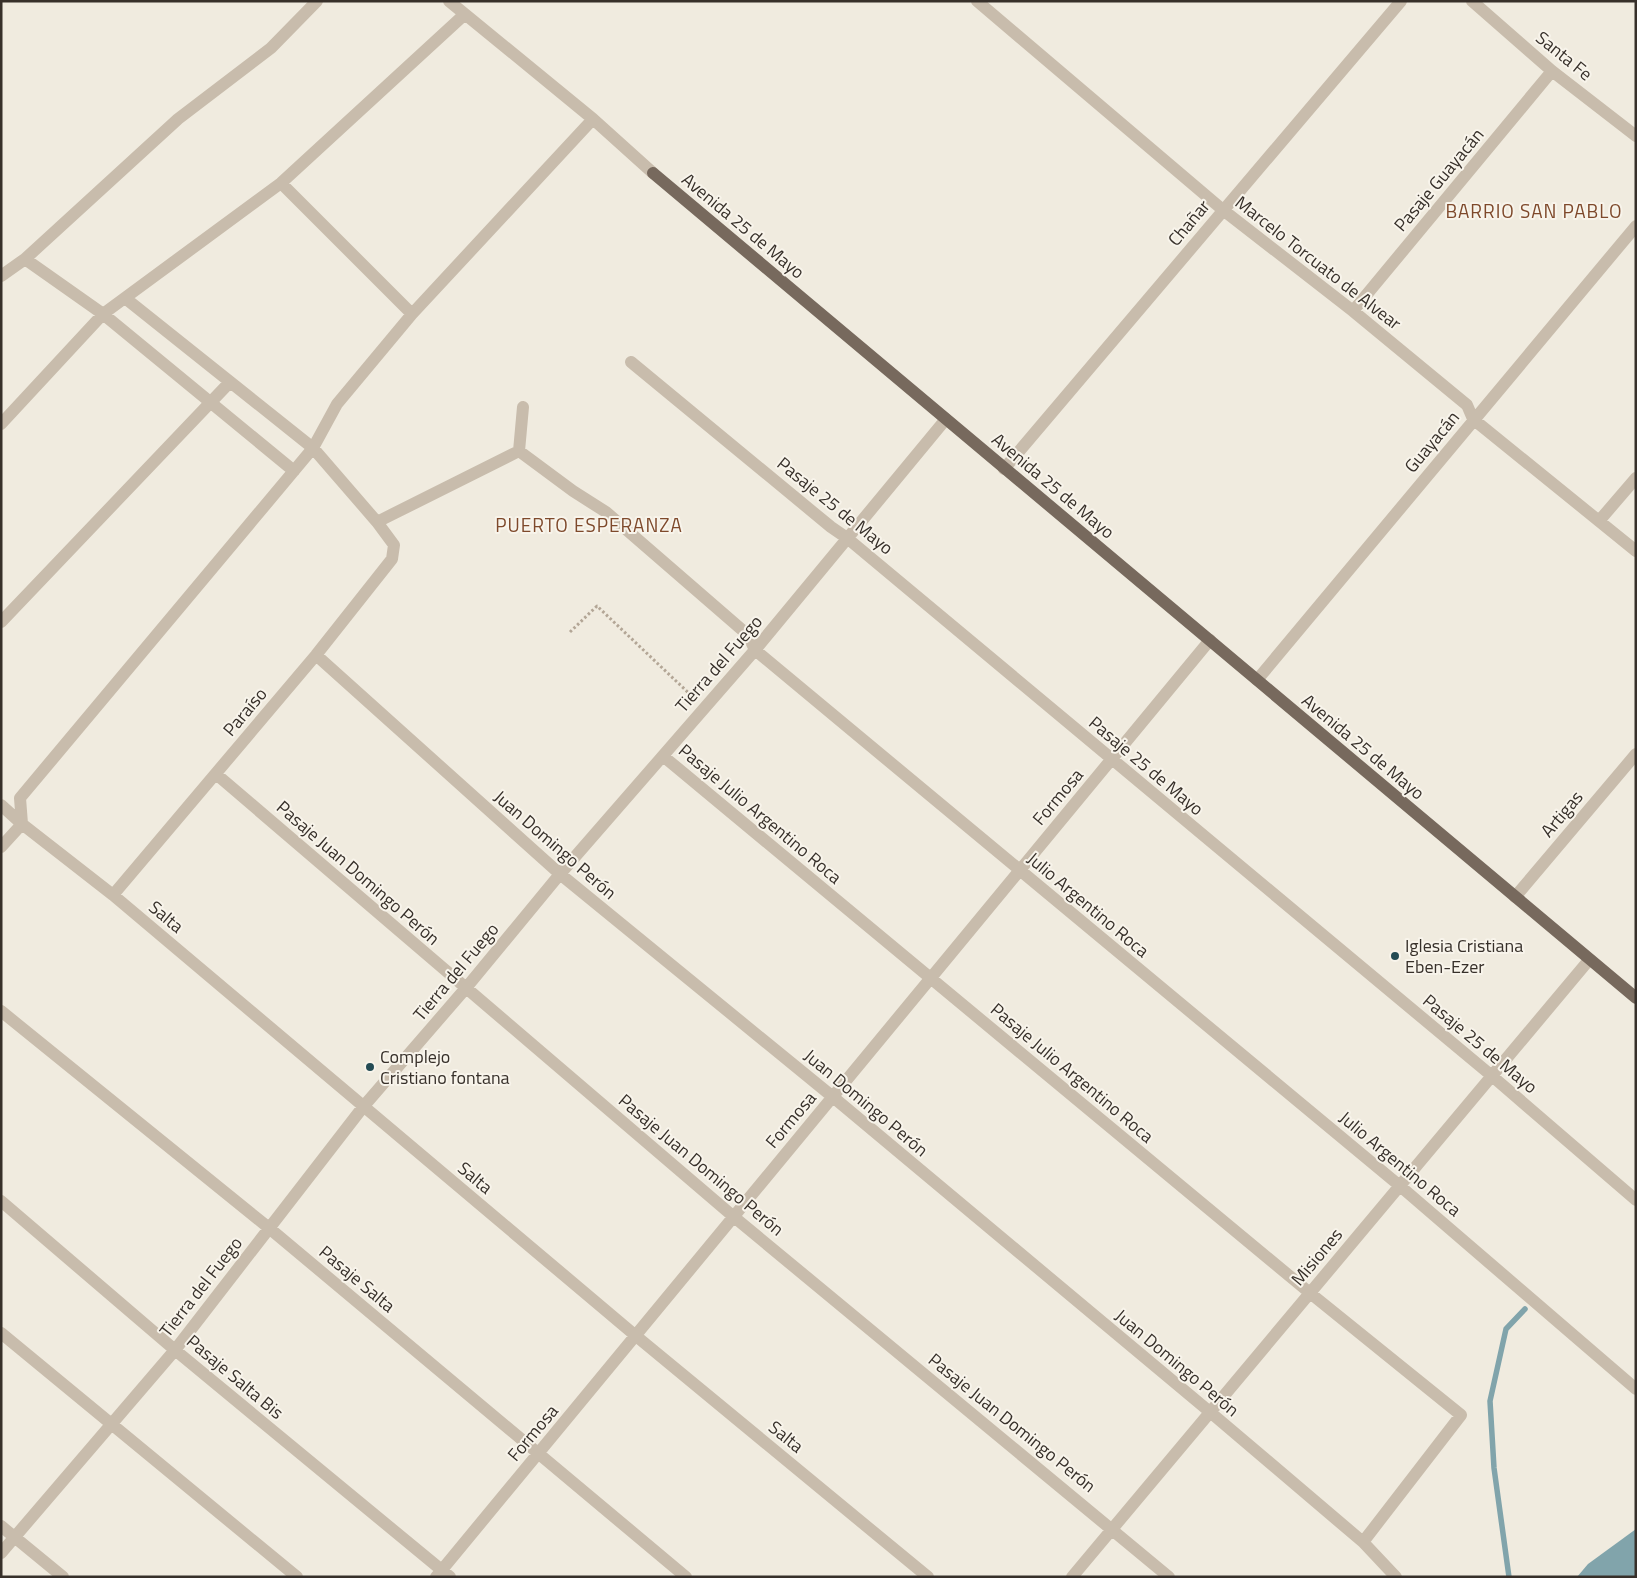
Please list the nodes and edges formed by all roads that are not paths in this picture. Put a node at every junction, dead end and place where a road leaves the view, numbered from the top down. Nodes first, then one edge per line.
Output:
1 (317, 1) edge
2 (449, 1) edge
3 (977, 1) edge
4 (1402, 1) edge
5 (1472, 1) edge
6 (465, 14) junction
7 (1552, 71) junction
8 (593, 119) junction
9 (1636, 136) edge
10 (653, 173) joint
11 (281, 183) junction
12 (1223, 210) junction
13 (1636, 226) edge
14 (25, 259) junction
15 (1, 276) edge
16 (125, 298) junction
17 (1353, 311) junction
18 (103, 314) junction
19 (412, 314) junction
20 (631, 362) dead end
21 (230, 382) junction
22 (210, 403) junction
23 (523, 407) dead end
24 (946, 419) junction
25 (1473, 419) junction
26 (1, 424) edge
27 (313, 448) junction
28 (519, 451) junction
29 (1004, 468) junction
30 (294, 471) junction
31 (1636, 478) edge
32 (1599, 521) junction
33 (377, 522) junction
34 (847, 538) junction
35 (1636, 551) edge
36 (1, 622) edge
37 (1210, 640) junction
38 (755, 650) junction
39 (316, 655) junction
40 (1257, 680) junction
41 (1636, 754) edge
42 (663, 756) junction
43 (1112, 760) junction
44 (216, 774) junction
45 (1, 805) edge
46 (22, 824) junction
47 (1, 847) edge
48 (1020, 871) junction
49 (560, 874) junction
50 (113, 895) junction
51 (1515, 897) junction
52 (1589, 960) junction
53 (931, 978) junction
54 (466, 988) junction
55 (1636, 998) edge
56 (1, 1011) edge
57 (1492, 1076) junction
58 (833, 1097) junction
59 (363, 1107) junction
60 (1400, 1186) junction
61 (1636, 1200) edge
62 (1, 1201) edge
63 (734, 1217) junction
64 (268, 1228) junction
65 (1310, 1293) junction
66 (1, 1333) edge
67 (636, 1336) junction
68 (175, 1350) junction
69 (1636, 1389) edge
70 (1210, 1412) junction
71 (112, 1423) junction
72 (538, 1453) junction
73 (1, 1526) edge
74 (1112, 1529) junction
75 (15, 1537) junction
76 (1364, 1542) junction
77 (1, 1553) edge
78 (443, 1575) edge
79 (62, 1577) edge
80 (296, 1577) edge
81 (686, 1577) edge
82 (928, 1577) edge
83 (1072, 1577) edge
84 (1169, 1577) edge
85 (1396, 1577) edge

1 - 14 street
2 - 6 street, Avenida 25 de Mayo
3 - 12 street, Marcelo Torcuato de Alvear
4 - 12 street, Chañar
5 - 7 street, Santa Fe
6 - 8 street, Avenida 25 de Mayo
6 - 11 street
7 - 9 street, Santa Fe
7 - 17 street, Pasaje Guayacán
8 - 10 street, Avenida 25 de Mayo
8 - 19 street
10 - 24 main road, Avenida 25 de Mayo
11 - 16 street
11 - 19 street
12 - 17 street, Marcelo Torcuato de Alvear
12 - 29 street, Chañar
13 - 25 street, Guayacán
14 - 15 street
14 - 18 street
16 - 18 street
16 - 21 street
17 - 25 street, Marcelo Torcuato de Alvear
18 - 22 street
18 - 26 street
19 - 27 street
20 - 34 street, Pasaje 25 de Mayo
21 - 22 street
21 - 27 street
22 - 30 street
22 - 36 street
23 - 28 street
24 - 29 main road, Avenida 25 de Mayo
24 - 34 street, Tierra del Fuego
25 - 32 street, Marcelo Torcuato de Alvear
25 - 40 street, Guayacán
27 - 30 street
27 - 33 street
28 - 33 street
28 - 38 street, Julio Argentino Roca
29 - 37 main road, Avenida 25 de Mayo
30 - 46 street
31 - 32 street
32 - 35 street, Marcelo Torcuato de Alvear
33 - 39 street, Paraíso
34 - 38 street, Tierra del Fuego
34 - 43 street, Pasaje 25 de Mayo
37 - 40 main road, Avenida 25 de Mayo
37 - 43 street, Formosa
38 - 42 street, Tierra del Fuego
38 - 48 street, Julio Argentino Roca
39 - 44 street, Paraíso
39 - 49 street, Juan Domingo Perón
40 - 51 main road, Avenida 25 de Mayo
41 - 51 street, Artigas
42 - 49 street, Tierra del Fuego
42 - 53 street, Pasaje Julio Argentino Roca
43 - 48 street, Formosa
43 - 57 street, Pasaje 25 de Mayo
44 - 50 street, Paraíso
44 - 54 street, Pasaje Juan Domingo Perón
45 - 46 street, Salta
46 - 47 street
46 - 50 street, Salta
48 - 53 street, Formosa
48 - 60 street, Julio Argentino Roca
49 - 54 street, Tierra del Fuego
49 - 58 street, Juan Domingo Perón
50 - 59 street, Salta
51 - 52 main road, Avenida 25 de Mayo
52 - 55 main road, Avenida 25 de Mayo
52 - 57 street, Misiones
53 - 58 street, Formosa
53 - 65 street, Pasaje Julio Argentino Roca
54 - 59 street, Tierra del Fuego
54 - 63 street, Pasaje Juan Domingo Perón
56 - 64 street, Pasaje Salta
57 - 60 street, Misiones
57 - 61 street, Pasaje 25 de Mayo
58 - 63 street, Formosa
58 - 70 street, Juan Domingo Perón
59 - 64 street, Tierra del Fuego
59 - 67 street, Salta
60 - 65 street, Misiones
60 - 69 street, Julio Argentino Roca
62 - 68 street, Pasaje Salta Bis
63 - 67 street, Formosa
63 - 74 street, Pasaje Juan Domingo Perón
64 - 68 street, Tierra del Fuego
64 - 72 street, Pasaje Salta
65 - 70 street, Misiones
65 - 76 street, Pasaje Julio Argentino Roca
66 - 71 street
67 - 72 street, Formosa
67 - 82 street, Salta
68 - 71 street, Tierra del Fuego
68 - 78 street, Pasaje Salta Bis
70 - 74 street, Misiones
70 - 76 street, Juan Domingo Perón
71 - 75 street, Tierra del Fuego
71 - 80 street
72 - 78 street, Formosa
72 - 81 street, Pasaje Salta
73 - 75 street
74 - 83 street, Misiones
74 - 84 street, Pasaje Juan Domingo Perón
75 - 77 street, Tierra del Fuego
75 - 79 street
76 - 85 street, Juan Domingo Perón

